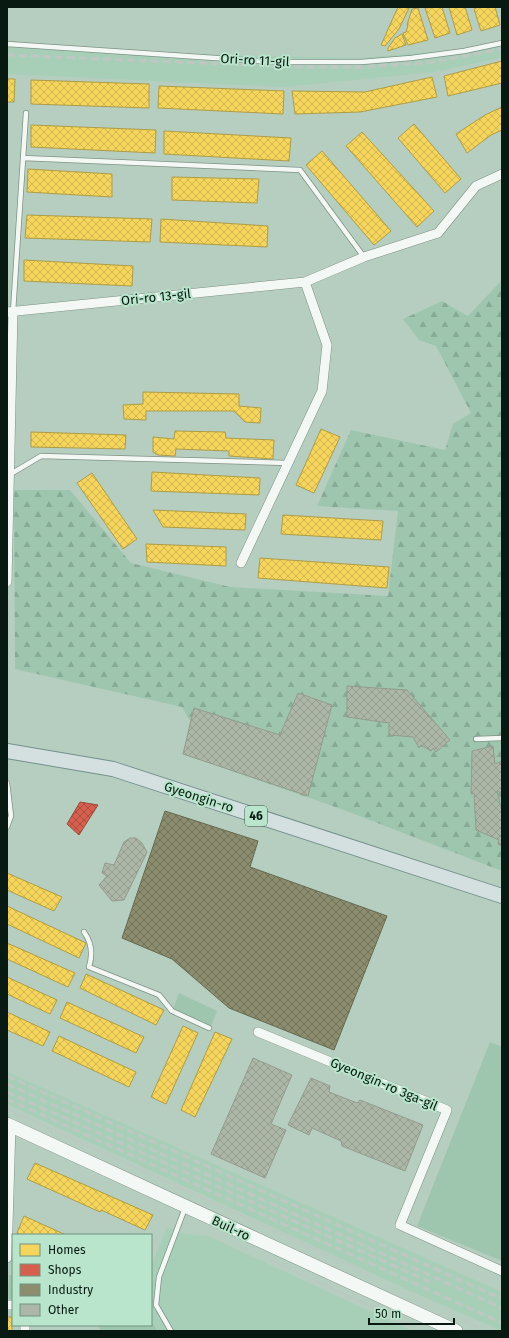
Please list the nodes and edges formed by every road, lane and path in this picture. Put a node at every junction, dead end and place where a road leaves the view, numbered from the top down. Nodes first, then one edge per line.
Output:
1 (502, 43) edge
2 (7, 44) edge
3 (26, 112) dead end
4 (23, 158) junction
5 (502, 174) edge
6 (364, 257) junction
7 (305, 282) junction
8 (10, 312) edge
9 (288, 463) junction
10 (9, 475) junction
11 (241, 563) dead end
12 (7, 582) edge
13 (502, 738) edge
14 (476, 739) dead end
15 (7, 751) edge
16 (7, 783) edge
17 (7, 827) edge
18 (502, 896) edge
19 (84, 932) dead end
20 (209, 1028) dead end
21 (258, 1032) dead end
22 (7, 1109) edge
23 (9, 1124) edge
24 (8, 1201) edge
25 (186, 1207) junction
26 (7, 1237) edge
27 (264, 1257) dead end
28 (7, 1258) edge
29 (502, 1271) edge
30 (371, 1278) dead end
31 (460, 1326) edge
32 (417, 1328) dead end
33 (172, 1331) edge
34 (485, 1331) edge

1 - 2 lane, Ori-ro 11-gil
3 - 4 lane
4 - 6 lane
4 - 8 lane
5 - 6 street, Ori-ro 13-gil
6 - 7 street, Ori-ro 13-gil
7 - 8 street, Ori-ro 13-gil
7 - 9 street
8 - 10 street
9 - 10 lane
9 - 11 street
10 - 12 street
13 - 14 lane
15 - 18 main road, Gyeongin-ro / 46
16 - 17 lane
19 - 20 lane
21 - 29 street, Gyeongin-ro 3ga-gil
22 - 30 path
23 - 24 street
23 - 25 street, Buil-ro
24 - 26 street
25 - 31 street, Buil-ro
25 - 33 lane
26 - 28 street
27 - 32 path
31 - 34 path

